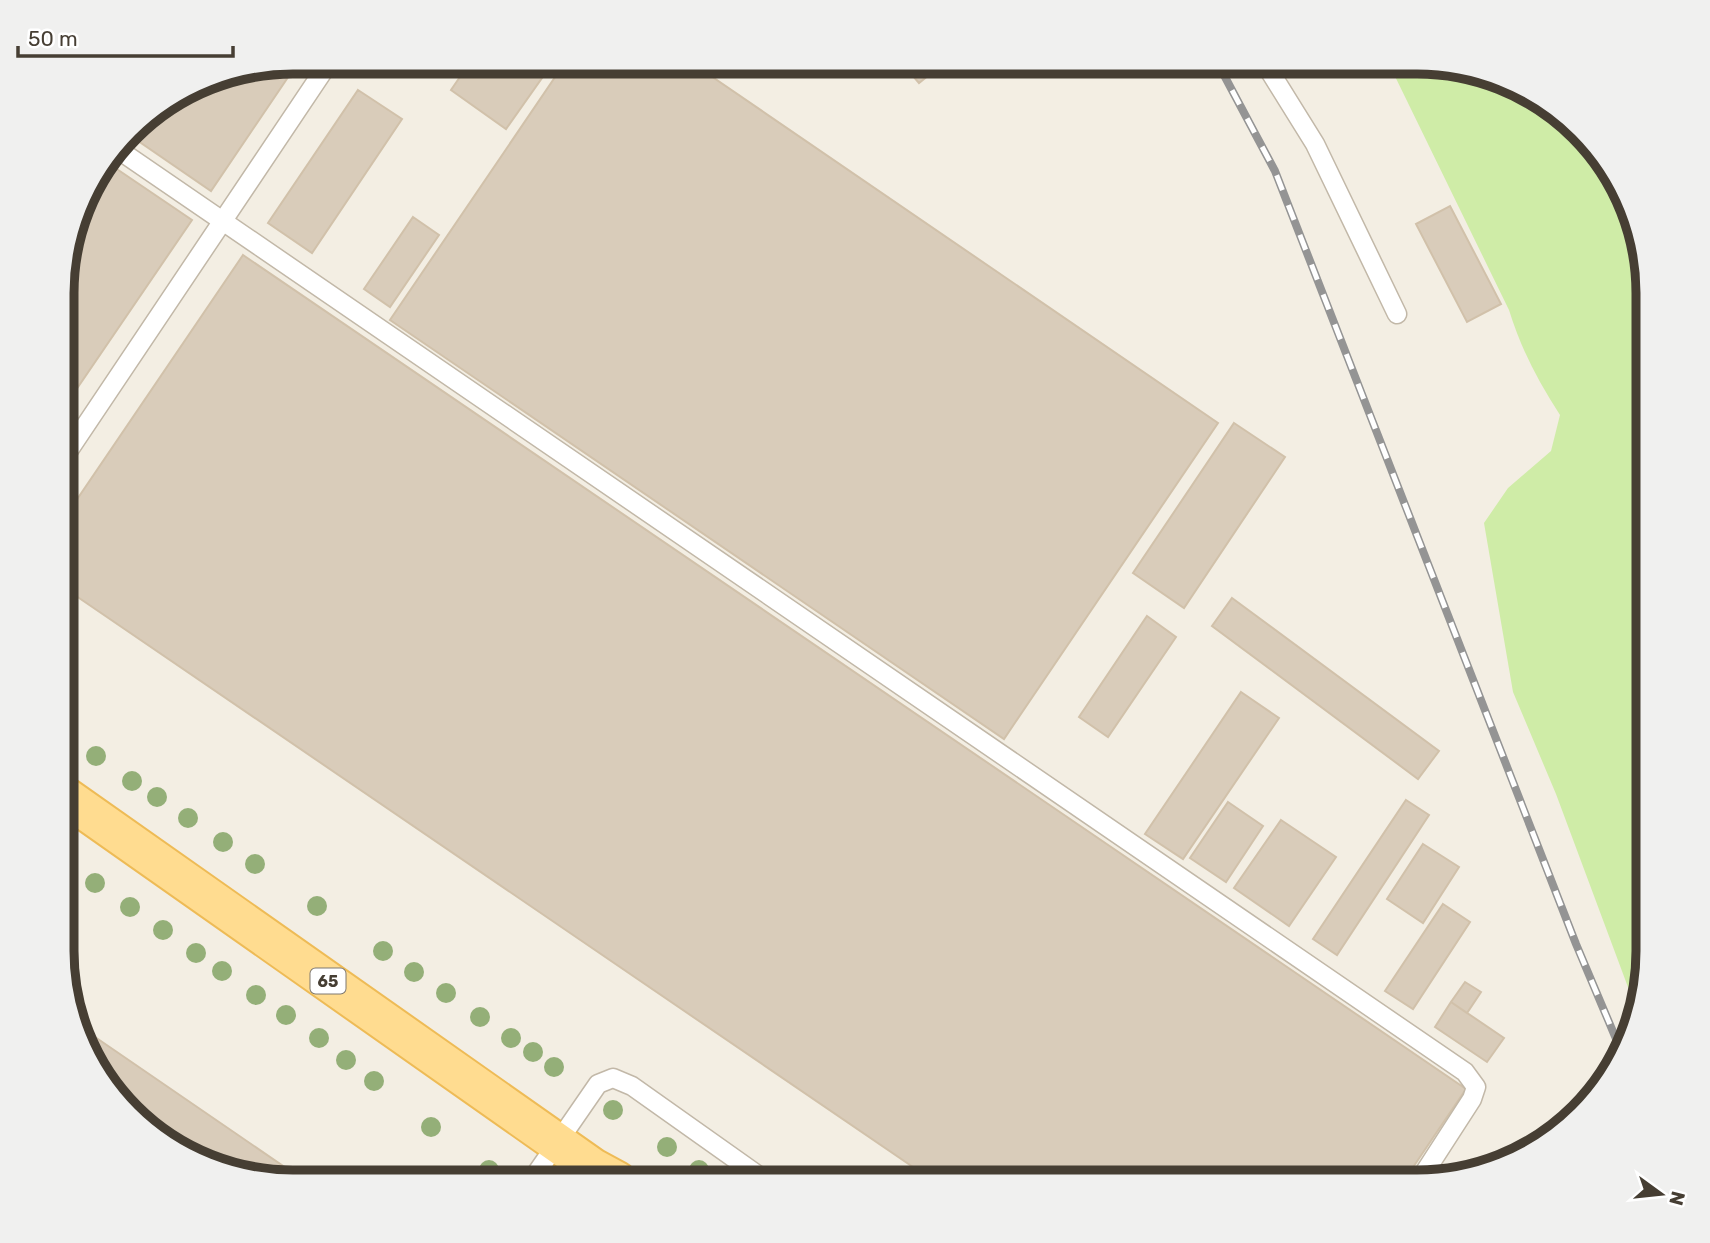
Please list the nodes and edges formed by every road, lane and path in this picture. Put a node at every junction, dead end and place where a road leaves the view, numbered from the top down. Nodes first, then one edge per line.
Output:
1 (321, 74) edge
2 (1271, 74) edge
3 (124, 153) edge
4 (223, 221) junction
5 (1396, 314) dead end
6 (74, 443) edge
7 (74, 803) edge
8 (557, 1142) junction
9 (539, 1169) edge
10 (594, 1169) edge
11 (750, 1169) edge
12 (1427, 1169) edge

1 - 4 lane
2 - 5 lane
3 - 4 lane
4 - 6 lane
4 - 12 lane
7 - 8 main road, 65
8 - 9 lane
8 - 10 main road, 65
8 - 11 lane

